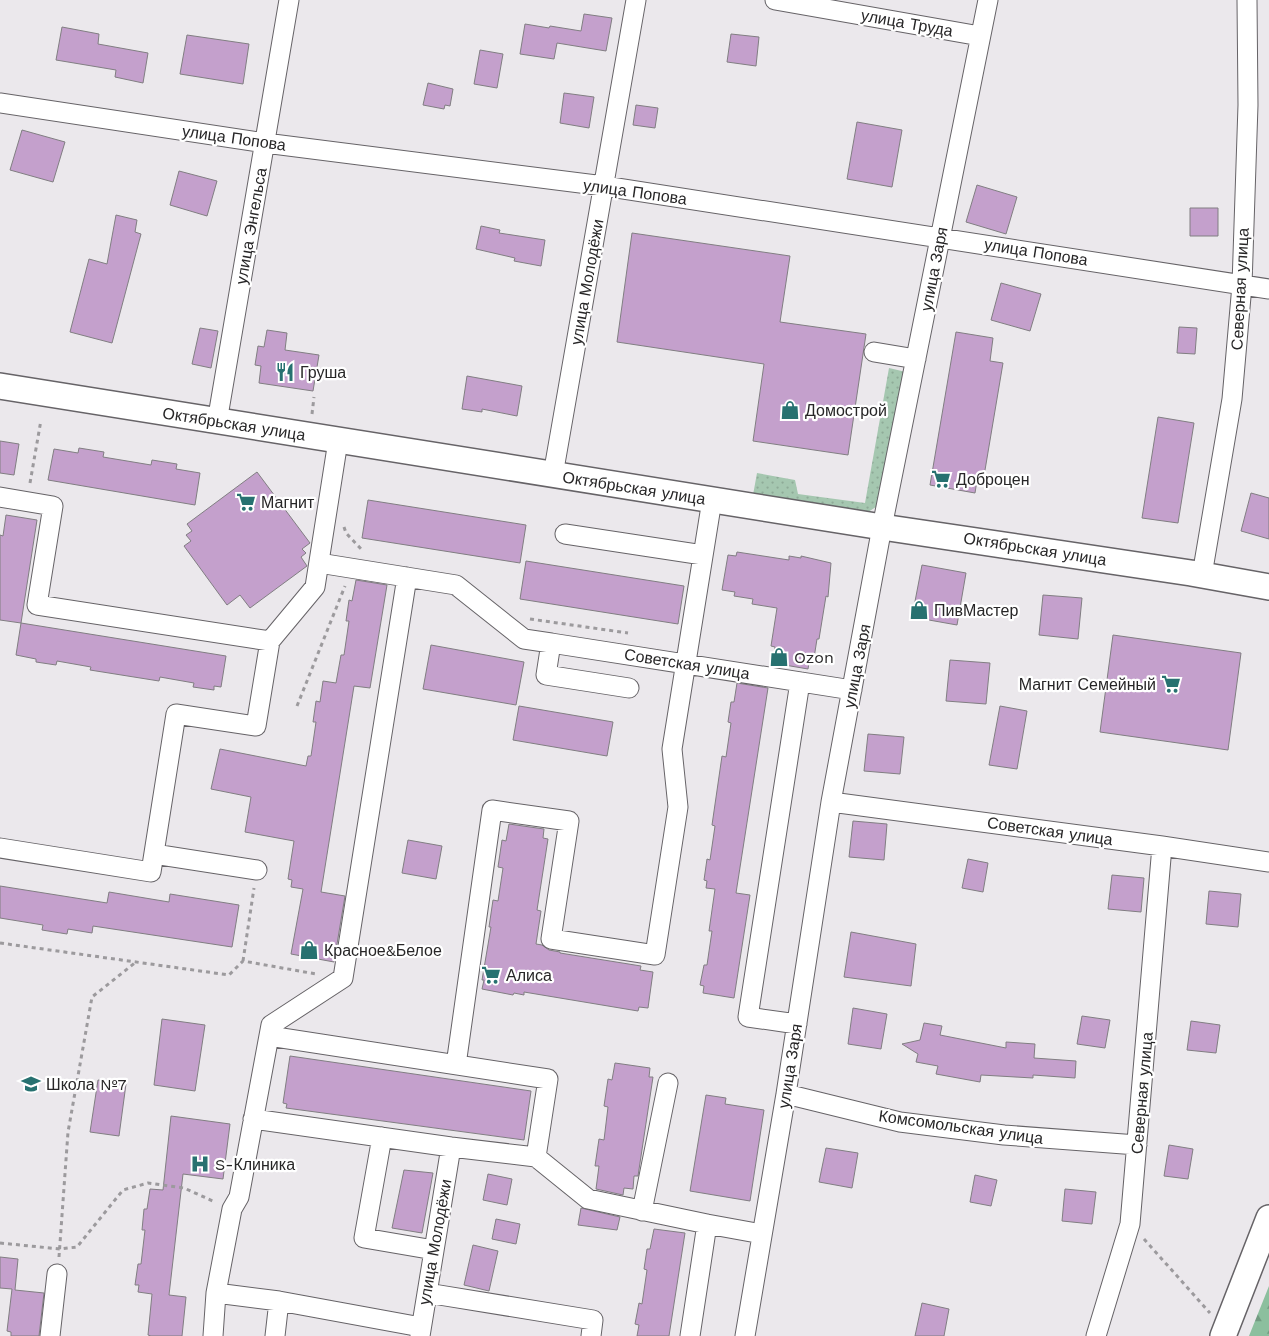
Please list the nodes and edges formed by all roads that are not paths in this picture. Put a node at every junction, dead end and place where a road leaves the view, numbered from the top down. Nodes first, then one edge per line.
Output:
1 (289, 0) edge
2 (636, 0) edge
3 (775, 0) edge
4 (988, 0) edge
5 (1247, 0) edge
6 (980, 36) junction
7 (0, 103) edge
8 (265, 143) junction
9 (604, 186) junction
10 (940, 237) junction
11 (1242, 285) junction
12 (1269, 290) edge
13 (874, 352) dead end
14 (916, 359) junction
15 (0, 386) edge
16 (217, 422) junction
17 (338, 441) junction
18 (553, 475) junction
19 (0, 498) edge
20 (712, 500) junction
21 (882, 527) junction
22 (565, 534) dead end
23 (703, 555) junction
24 (319, 564) junction
25 (1202, 575) junction
26 (407, 577) junction
27 (1269, 587) edge
28 (270, 642) junction
29 (551, 643) junction
30 (686, 664) junction
31 (800, 682) junction
32 (628, 688) dead end
33 (852, 690) junction
34 (831, 802) junction
35 (1162, 846) junction
36 (0, 848) edge
37 (154, 854) junction
38 (1269, 862) edge
39 (257, 870) road end
40 (797, 1024) junction
41 (269, 1036) junction
42 (456, 1065) junction
43 (668, 1084) dead end
44 (786, 1094) junction
45 (254, 1119) junction
46 (382, 1137) junction
47 (1137, 1145) junction
48 (452, 1147) junction
49 (536, 1157) junction
50 (642, 1210) junction
51 (1269, 1218) edge
52 (707, 1224) junction
53 (762, 1234) junction
54 (434, 1250) junction
55 (57, 1274) road end
56 (216, 1293) junction
57 (427, 1293) junction
58 (279, 1301) junction
59 (420, 1331) edge
60 (1224, 1333) edge
61 (50, 1336) edge
62 (213, 1336) edge
63 (275, 1336) edge
64 (591, 1336) edge
65 (690, 1336) edge
66 (745, 1336) edge
67 (1096, 1336) edge

1 - 8 street, улица Энгельса
2 - 9 street, улица Молодёжи
3 - 6 street, улица Труда
4 - 6 street, улица Заря
5 - 11 street, Северная улица
6 - 10 street, улица Заря
7 - 8 street, улица Попова
8 - 9 street, улица Попова
8 - 16 street, улица Энгельса
9 - 10 street, улица Попова
9 - 18 street, улица Молодёжи
10 - 11 street, улица Попова
10 - 14 street, улица Заря
11 - 12 street, улица Попова
11 - 25 street, Северная улица
13 - 14 street
14 - 21 street, улица Заря
15 - 16 main road, Октябрьская улица
16 - 17 main road, Октябрьская улица
17 - 18 main road, Октябрьская улица
17 - 24 street
18 - 20 main road, Октябрьская улица
19 - 28 street
20 - 21 main road, Октябрьская улица
20 - 23 street
21 - 25 main road, Октябрьская улица
21 - 33 street, улица Заря
22 - 23 street
23 - 30 street
24 - 26 street, Советская улица
24 - 28 street
25 - 27 main road, Октябрьская улица
26 - 29 street, Советская улица
26 - 41 street
28 - 37 street
29 - 30 street, Советская улица
29 - 32 street
30 - 31 street, Советская улица
30 - 42 street
31 - 33 street, Советская улица
31 - 40 street
33 - 34 street, улица Заря
34 - 35 street, Советская улица
34 - 40 street, улица Заря
35 - 38 street, Советская улица
35 - 47 street, Северная улица
36 - 37 street
37 - 39 street
40 - 44 street, улица Заря
41 - 42 street
41 - 45 street
42 - 49 street
43 - 50 street
44 - 47 street, Комсомольская улица
44 - 53 street, улица Заря
45 - 46 street
45 - 56 street
46 - 48 street
46 - 54 street
47 - 67 street, Северная улица
48 - 49 street
48 - 54 street, улица Молодёжи
49 - 50 street
50 - 52 street
51 - 60 main road
52 - 53 street
52 - 65 street
53 - 66 street, улица Заря
54 - 57 street, улица Молодёжи
55 - 61 street
56 - 58 street
56 - 62 street
57 - 59 street, улица Молодёжи
57 - 64 street
58 - 59 street
58 - 63 street

